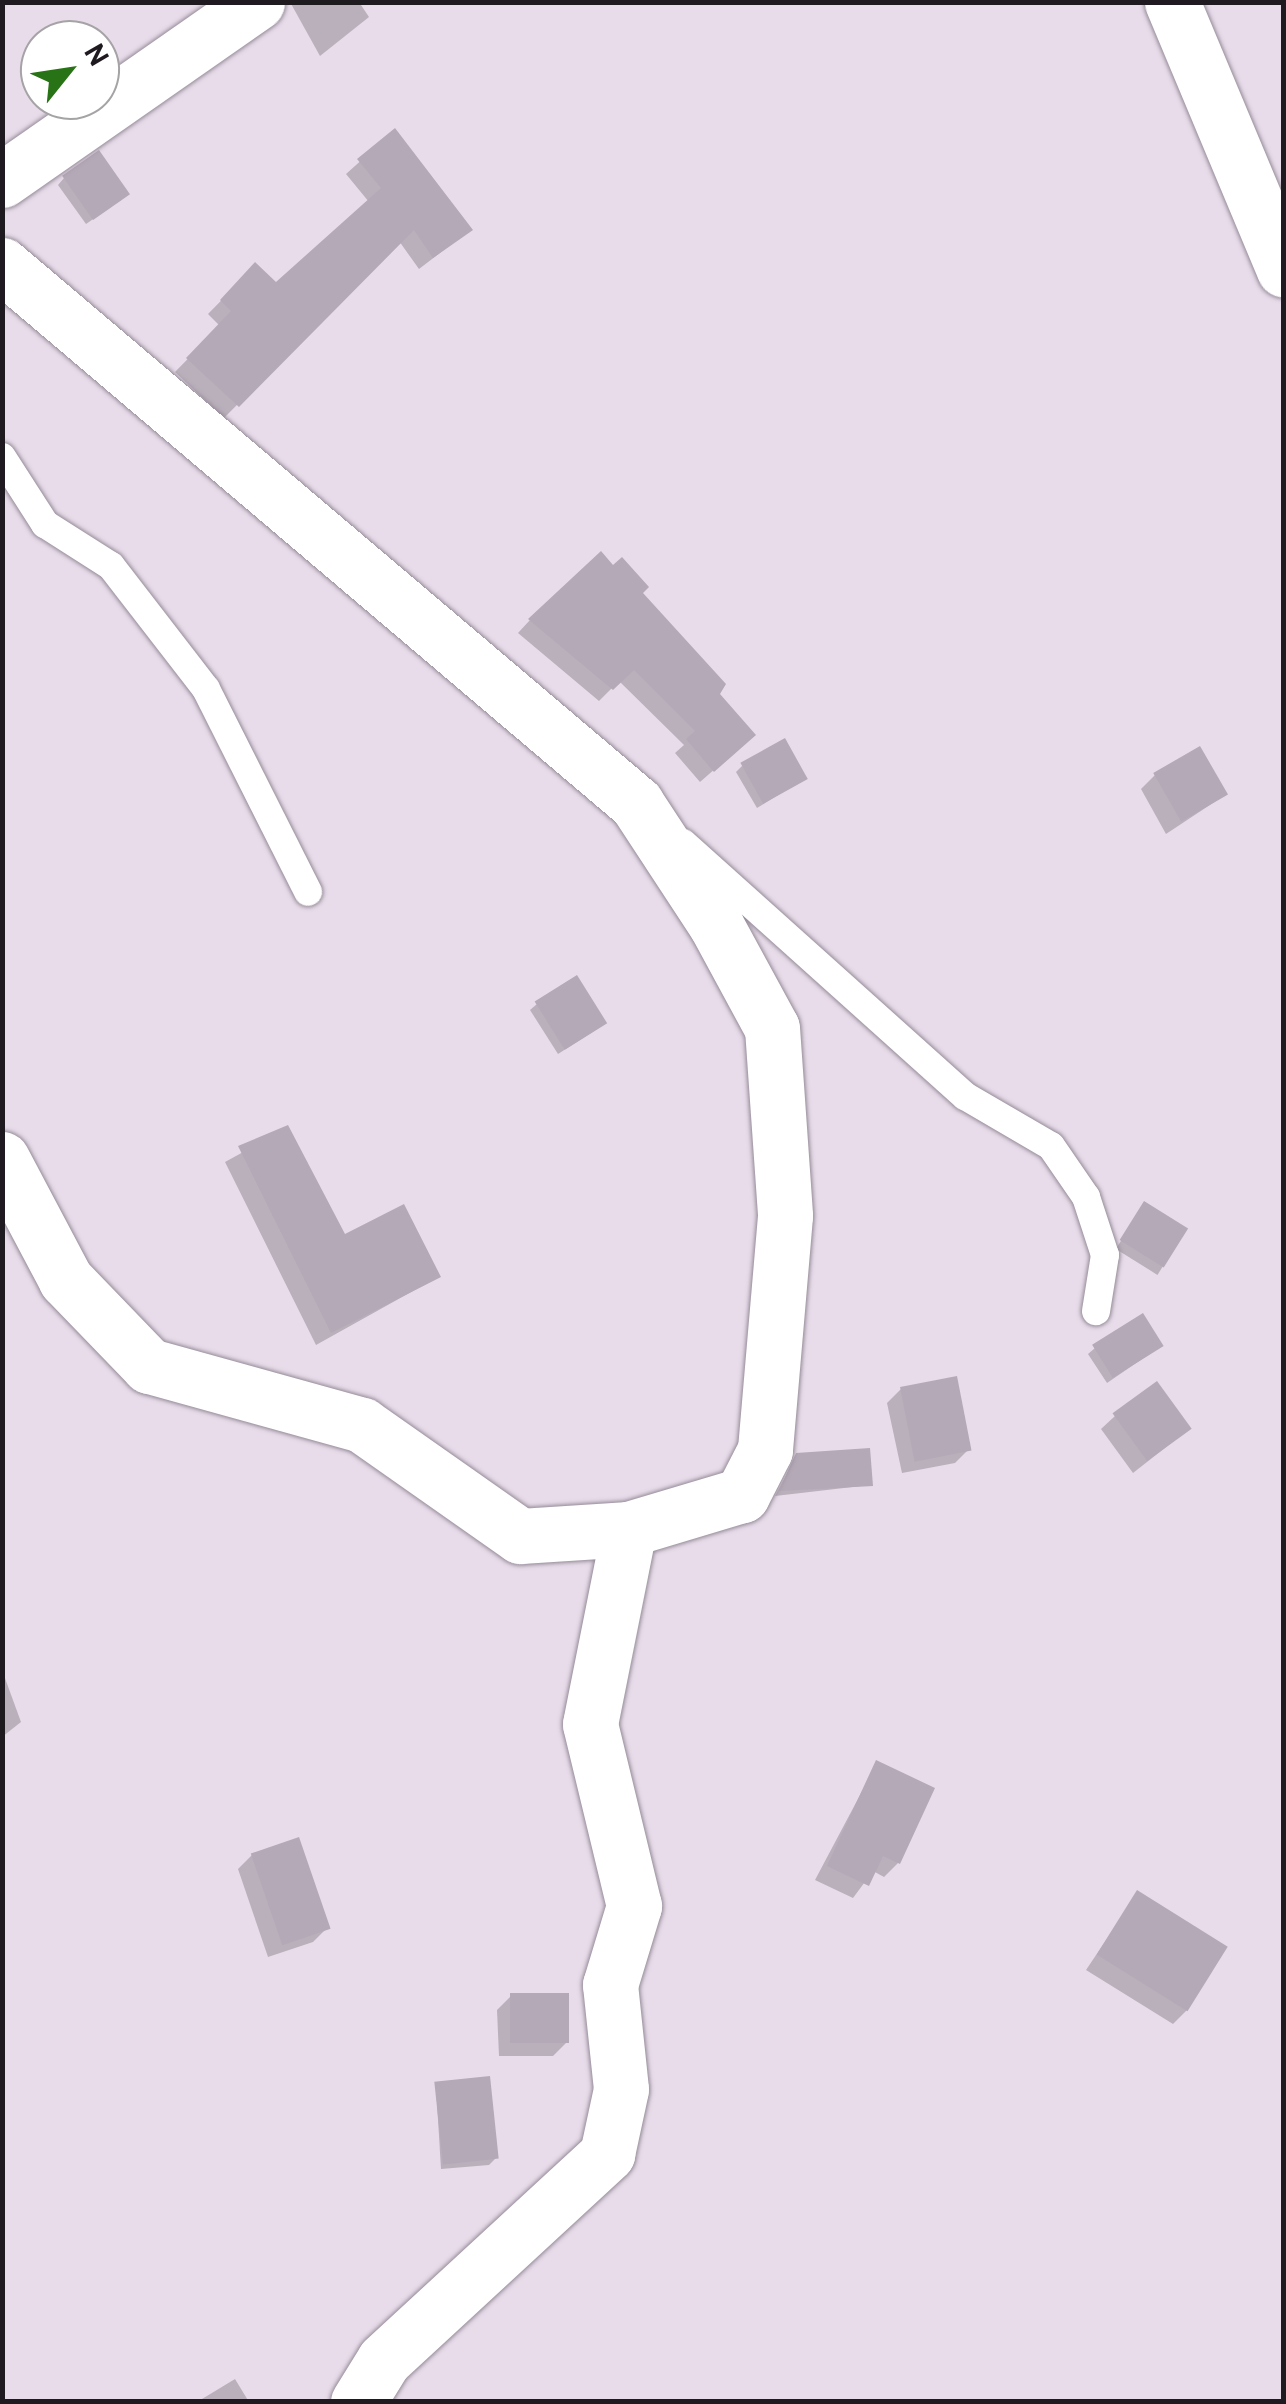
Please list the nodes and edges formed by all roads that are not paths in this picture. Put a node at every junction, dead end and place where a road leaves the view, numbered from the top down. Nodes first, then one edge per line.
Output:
1 (257, 2) edge
2 (1172, 2) edge
3 (2, 180) edge
4 (1264, 189) edge
5 (2, 266) edge
6 (1284, 270) edge
7 (2, 457) edge
8 (636, 803) junction
9 (308, 892) dead end
10 (2, 1159) edge
11 (1096, 1311) dead end
12 (629, 1529) junction
13 (358, 2402) edge

1 - 3 street
2 - 4 street
4 - 6 street
5 - 8 street
7 - 9 lane
8 - 11 lane
8 - 12 street
10 - 12 street
12 - 13 street

